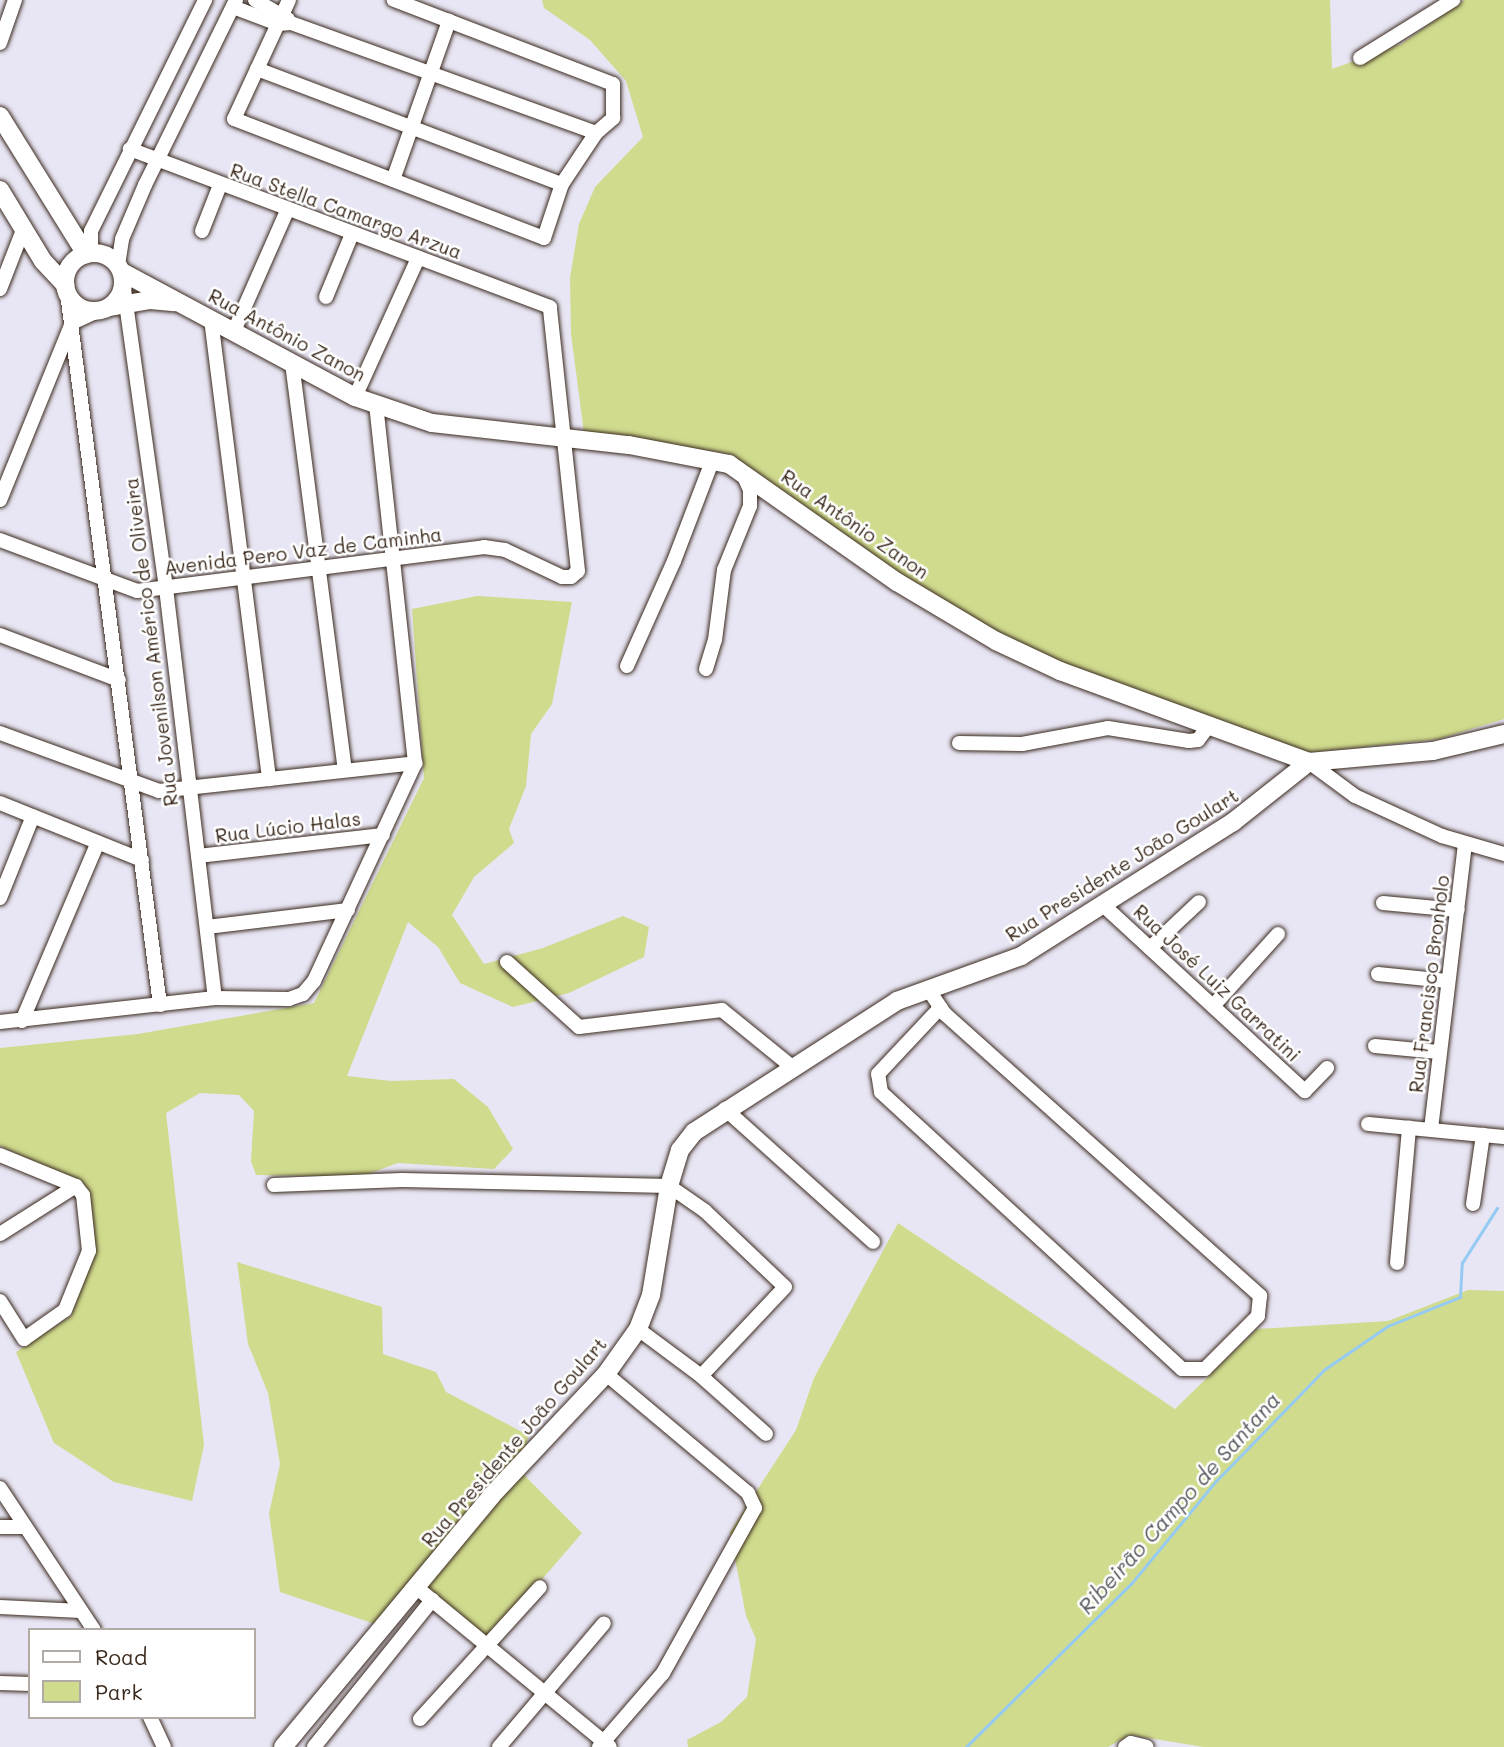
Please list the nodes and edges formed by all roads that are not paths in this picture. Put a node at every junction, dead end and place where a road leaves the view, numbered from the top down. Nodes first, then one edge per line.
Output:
1 (15, 0) edge
2 (205, 0) edge
3 (255, 0) edge
4 (394, 0) edge
5 (1452, 0) edge
6 (235, 4) edge
7 (285, 15) edge
8 (449, 21) junction
9 (0, 44) edge
10 (1360, 58) dead end
11 (257, 69) junction
12 (430, 73) junction
13 (0, 116) edge
14 (412, 125) junction
15 (596, 133) junction
16 (130, 149) junction
17 (156, 162) junction
18 (393, 180) junction
19 (562, 184) junction
20 (220, 185) junction
21 (0, 190) edge
22 (287, 211) junction
23 (23, 230) junction
24 (202, 231) dead end
25 (82, 232) junction
26 (352, 234) junction
27 (7, 253) edge
28 (89, 253) junction
29 (418, 258) junction
30 (121, 273) junction
31 (3, 275) edge
32 (0, 289) edge
33 (66, 289) junction
34 (326, 297) dead end
35 (182, 303) junction
36 (130, 304) junction
37 (104, 309) junction
38 (211, 319) junction
39 (72, 323) junction
40 (234, 331) junction
41 (292, 363) junction
42 (355, 397) junction
43 (376, 404) junction
44 (567, 436) junction
45 (713, 459) junction
46 (741, 471) junction
47 (0, 500) edge
48 (0, 540) edge
49 (394, 560) junction
50 (321, 569) junction
51 (241, 579) junction
52 (106, 580) junction
53 (166, 588) junction
54 (0, 635) edge
55 (627, 666) dead end
56 (706, 668) dead end
57 (119, 680) junction
58 (1210, 724) junction
59 (0, 733) edge
60 (1504, 734) edge
61 (959, 743) dead end
62 (1309, 762) junction
63 (415, 763) junction
64 (345, 770) junction
65 (269, 779) junction
66 (132, 782) junction
67 (190, 788) junction
68 (0, 803) edge
69 (33, 816) junction
70 (383, 835) junction
71 (98, 842) junction
72 (1465, 844) junction
73 (1504, 854) edge
74 (198, 856) junction
75 (142, 860) junction
76 (0, 898) edge
77 (1199, 902) dead end
78 (1383, 903) dead end
79 (1102, 904) junction
80 (348, 909) junction
81 (1458, 910) junction
82 (207, 927) junction
83 (1278, 934) dead end
84 (1150, 948) junction
85 (507, 961) dead end
86 (1378, 974) dead end
87 (1447, 981) junction
88 (928, 989) junction
89 (215, 999) junction
90 (160, 1005) junction
91 (1213, 1006) junction
92 (940, 1008) junction
93 (22, 1021) junction
94 (0, 1022) edge
95 (1375, 1046) dead end
96 (1440, 1052) junction
97 (791, 1066) junction
98 (1327, 1068) dead end
99 (726, 1109) junction
100 (1368, 1124) dead end
101 (1409, 1128) junction
102 (1431, 1129) junction
103 (1483, 1135) junction
104 (1504, 1137) edge
105 (0, 1155) edge
106 (76, 1185) junction
107 (274, 1185) dead end
108 (669, 1186) junction
109 (1473, 1204) dead end
110 (0, 1234) edge
111 (873, 1242) dead end
112 (1397, 1264) dead end
113 (0, 1301) edge
114 (638, 1329) junction
115 (606, 1374) junction
116 (701, 1376) junction
117 (766, 1434) dead end
118 (0, 1488) edge
119 (0, 1527) edge
120 (25, 1527) junction
121 (416, 1587) junction
122 (540, 1587) dead end
123 (432, 1600) junction
124 (0, 1607) edge
125 (80, 1611) junction
126 (604, 1623) dead end
127 (93, 1628) edge
128 (489, 1645) junction
129 (0, 1684) edge
130 (28, 1684) edge
131 (546, 1692) junction
132 (151, 1719) edge
133 (420, 1719) dead end
134 (605, 1745) edge
135 (1130, 1746) edge
136 (164, 1747) edge
137 (283, 1747) edge
138 (314, 1747) edge
139 (499, 1747) edge
140 (1147, 1747) edge

1 - 9 street
2 - 16 street
3 - 7 street
4 - 8 street
5 - 10 street
6 - 7 street
6 - 17 street
7 - 11 street
7 - 12 street
8 - 12 street
8 - 15 street
11 - 14 street
11 - 18 street
12 - 14 street
12 - 15 street
13 - 25 main road
14 - 18 street
14 - 19 street
15 - 19 street
16 - 17 street, Rua Stella Camargo Arzua
16 - 25 street
17 - 20 street, Rua Stella Camargo Arzua
17 - 30 street
18 - 19 street
20 - 22 street, Rua Stella Camargo Arzua
20 - 24 street
21 - 23 main road, Rua Jovenilson Américo de Oliveira
22 - 26 street, Rua Stella Camargo Arzua
22 - 40 street
23 - 27 street
23 - 33 main road, Rua Jovenilson Américo de Oliveira
25 - 28 main road
26 - 29 street, Rua Stella Camargo Arzua
26 - 34 street
27 - 31 street
28 - 30 main road
28 - 33 main road
29 - 42 street
29 - 44 street, Rua Stella Camargo Arzua
30 - 35 main road, Rua Antônio Zanon
30 - 36 street, Rua Jovenilson Américo de Oliveira
30 - 37 main road
31 - 32 street
33 - 37 main road
33 - 39 street, Rua Jovenilson Américo de Oliveira
35 - 36 main road, Rua Antônio Zanon
35 - 38 main road, Rua Antônio Zanon
36 - 37 main road, Rua Antônio Zanon
36 - 53 street, Rua Jovenilson Américo de Oliveira
37 - 39 street
38 - 40 main road, Rua Antônio Zanon
38 - 51 street
39 - 47 street
39 - 52 street, Rua Jovenilson Américo de Oliveira
40 - 41 main road, Rua Antônio Zanon
41 - 42 main road, Rua Antônio Zanon
41 - 50 street
42 - 43 main road, Rua Antônio Zanon
43 - 44 main road, Rua Antônio Zanon
43 - 49 street
44 - 45 main road, Rua Antônio Zanon
44 - 49 street, Avenida Pero Vaz de Caminha
45 - 46 main road, Rua Antônio Zanon
45 - 55 street
46 - 56 street
46 - 58 main road, Rua Antônio Zanon
48 - 52 street, Avenida Pero Vaz de Caminha
49 - 50 street, Avenida Pero Vaz de Caminha
49 - 63 street
50 - 51 street, Avenida Pero Vaz de Caminha
50 - 64 street
51 - 53 street, Avenida Pero Vaz de Caminha
51 - 65 street
52 - 53 street, Avenida Pero Vaz de Caminha
52 - 57 street, Rua Jovenilson Américo de Oliveira
53 - 67 street, Rua Jovenilson Américo de Oliveira
54 - 57 street
57 - 66 street, Rua Jovenilson Américo de Oliveira
58 - 61 street
58 - 62 main road, Rua Antônio Zanon
59 - 66 street
60 - 62 main road, Rua Antônio Zanon
62 - 72 street
62 - 79 main road, Rua Presidente João Goulart
63 - 64 street
63 - 70 street
64 - 65 street
65 - 67 street
66 - 67 street
66 - 75 street, Rua Jovenilson Américo de Oliveira
67 - 74 street, Rua Jovenilson Américo de Oliveira
68 - 69 street
69 - 71 street
69 - 76 street
70 - 74 street, Rua Lúcio Halas
70 - 80 street
71 - 75 street
71 - 93 street
72 - 73 street
72 - 81 street, Rua Francisco Bronholo
74 - 82 street, Rua Jovenilson Américo de Oliveira
75 - 90 street, Rua Jovenilson Américo de Oliveira
77 - 84 street
78 - 81 street
79 - 84 street, Rua José Luiz Garratini
79 - 88 main road, Rua Presidente João Goulart
80 - 82 street
80 - 89 street
81 - 87 street, Rua Francisco Bronholo
82 - 89 street, Rua Jovenilson Américo de Oliveira
83 - 91 street
84 - 91 street, Rua José Luiz Garratini
85 - 97 street
86 - 87 street
87 - 96 street, Rua Francisco Bronholo
88 - 92 street
88 - 97 main road, Rua Presidente João Goulart
89 - 90 street
90 - 93 street
91 - 98 street, Rua José Luiz Garratini
92 - 92 street
93 - 94 street
95 - 96 street
96 - 102 street, Rua Francisco Bronholo
97 - 99 main road, Rua Presidente João Goulart
99 - 108 main road, Rua Presidente João Goulart
99 - 111 street
100 - 101 street
101 - 102 street
101 - 112 street
102 - 103 street
103 - 104 street
103 - 109 street
105 - 106 street
106 - 110 street
106 - 113 street
107 - 108 street
108 - 114 main road, Rua Presidente João Goulart
108 - 116 street
114 - 115 main road, Rua Presidente João Goulart
114 - 116 street
115 - 121 main road, Rua Presidente João Goulart
115 - 134 street
116 - 117 street
118 - 120 street
119 - 120 street
120 - 125 street
121 - 123 street
121 - 137 main road, Rua Presidente João Goulart
122 - 128 street
123 - 128 street
123 - 138 street
124 - 125 street
125 - 127 street
126 - 131 street
128 - 131 street
128 - 133 street
129 - 130 street
131 - 134 street
131 - 139 street
132 - 136 street
135 - 140 street

